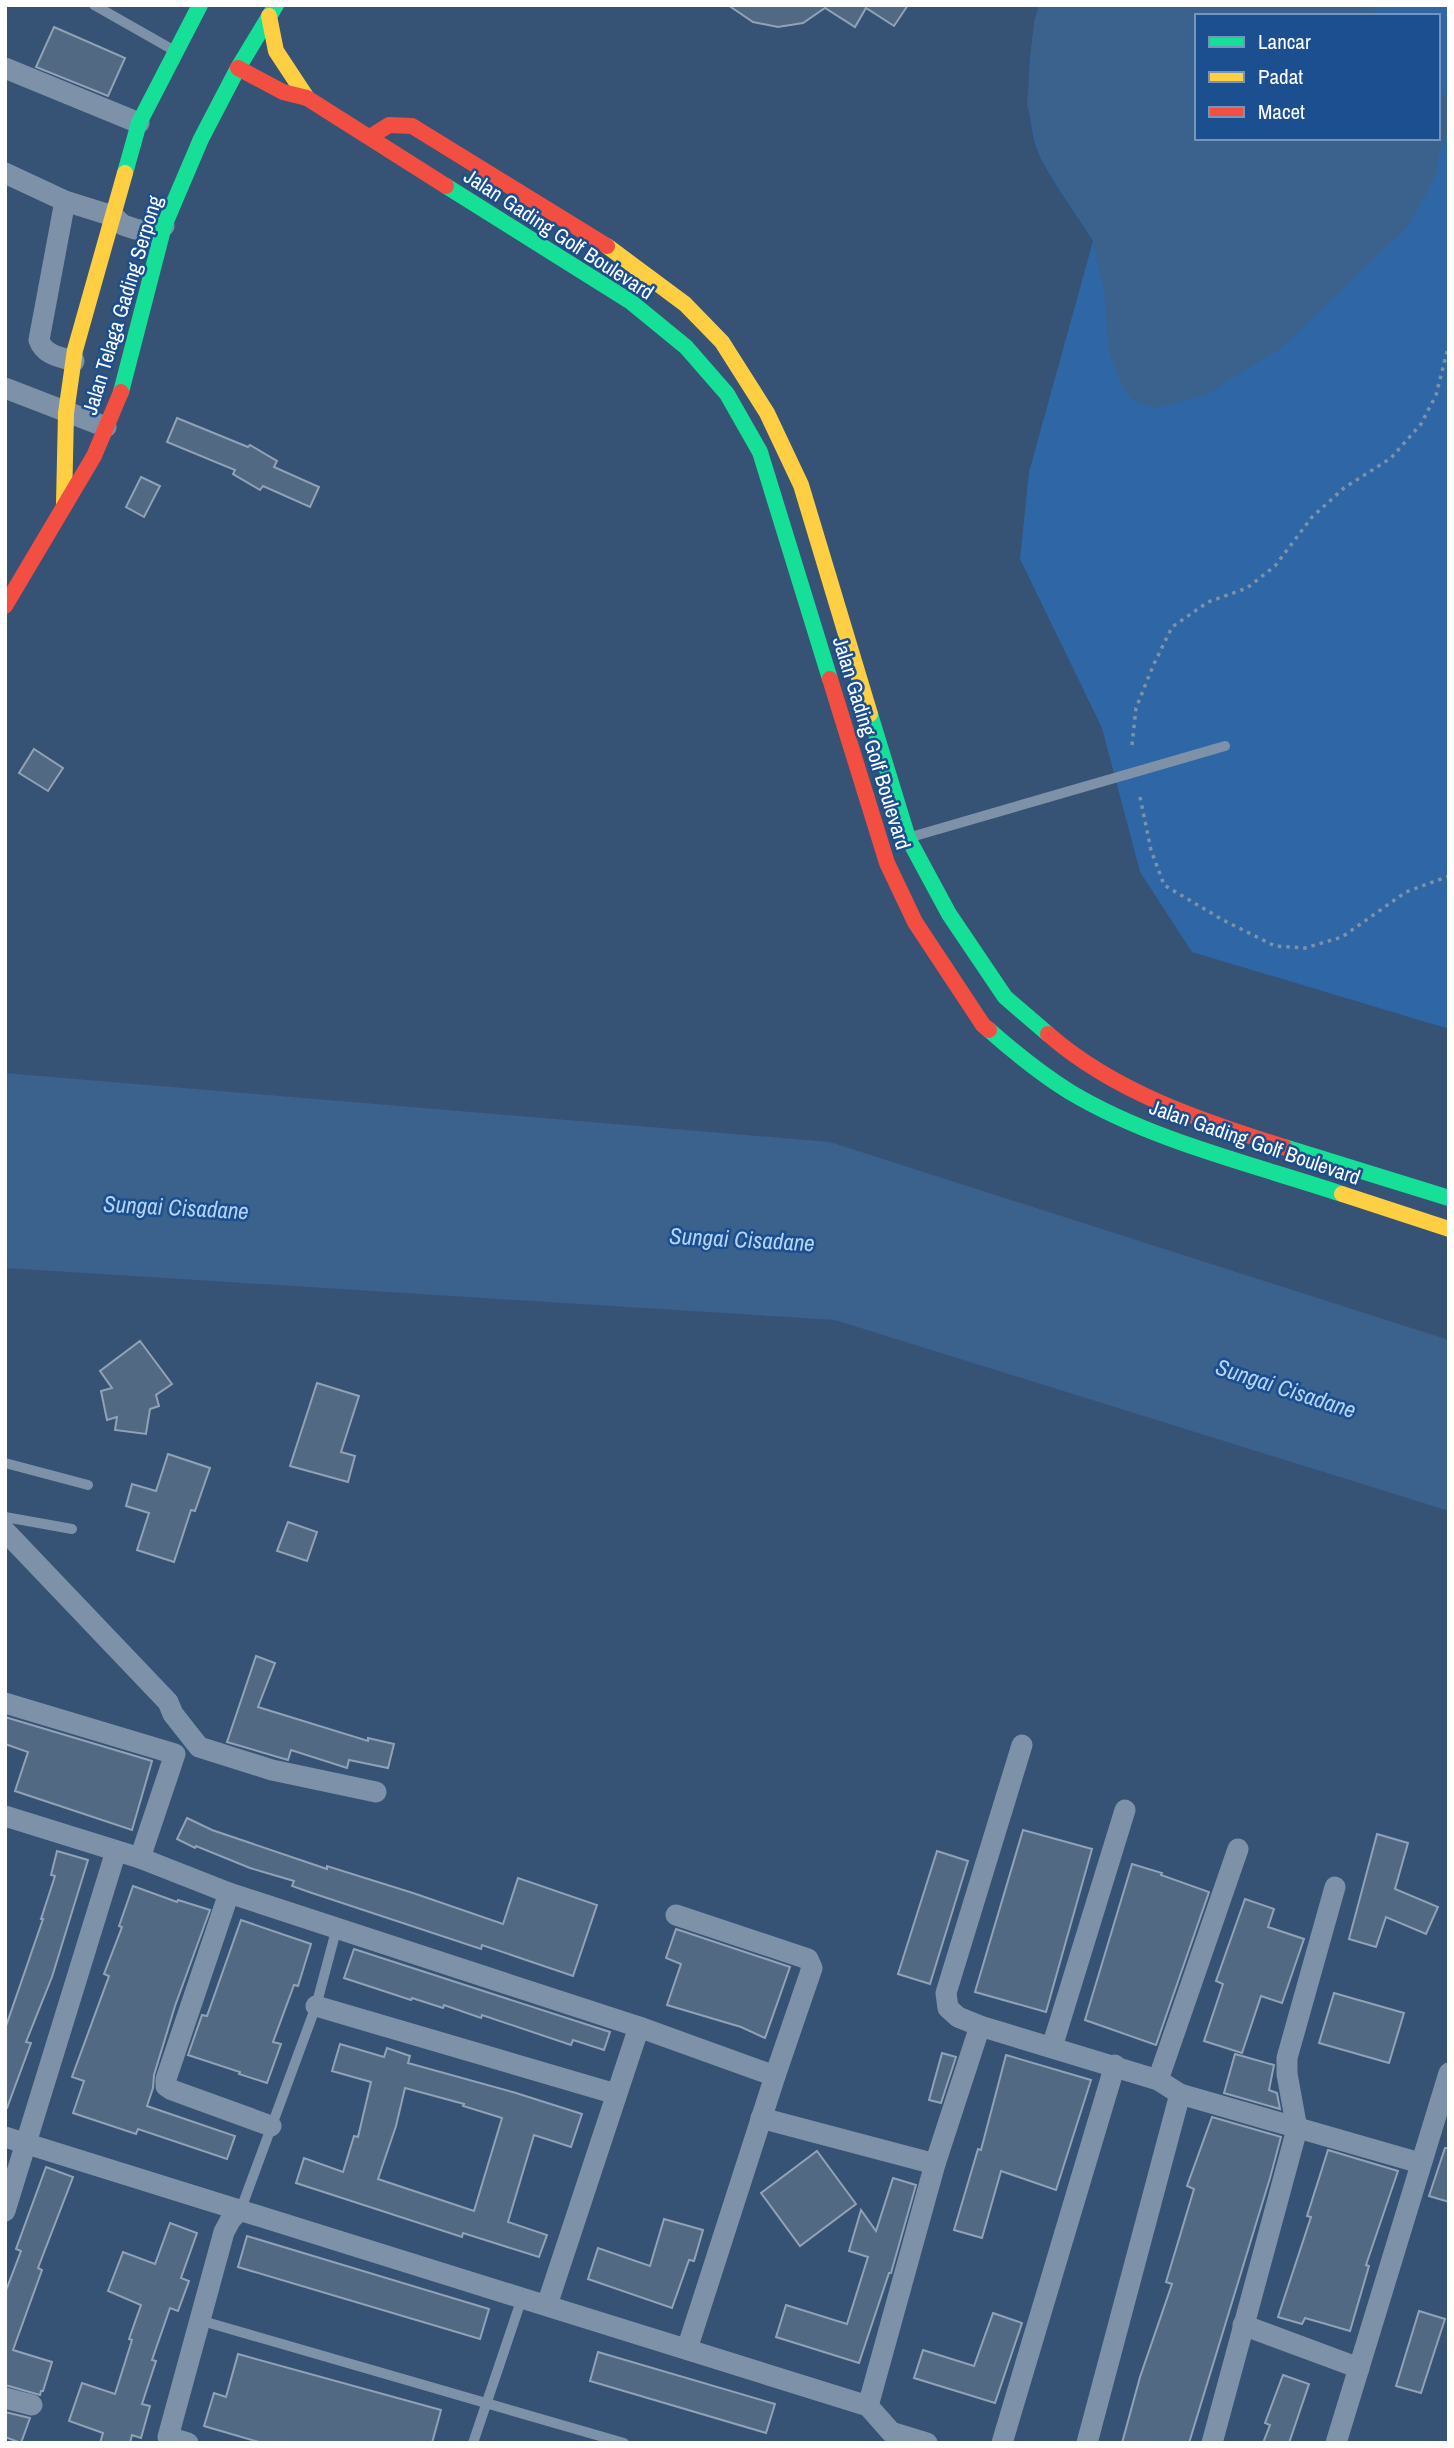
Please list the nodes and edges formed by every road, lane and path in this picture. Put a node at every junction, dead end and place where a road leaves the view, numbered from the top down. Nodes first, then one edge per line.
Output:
1 (94, 5) edge
2 (200, 5) edge
3 (273, 11) edge
4 (175, 51) junction
5 (5, 68) edge
6 (238, 68) junction
7 (307, 98) junction
8 (139, 123) junction
9 (370, 137) junction
10 (5, 173) edge
11 (65, 201) junction
12 (113, 216) junction
13 (164, 226) junction
14 (1449, 344) edge
15 (74, 361) junction
16 (5, 388) edge
17 (66, 413) junction
18 (106, 427) junction
19 (64, 505) junction
20 (5, 606) edge
21 (1132, 745) dead end
22 (1225, 746) dead end
23 (1140, 797) dead end
24 (908, 838) junction
25 (1449, 876) edge
26 (1449, 1198) edge
27 (1449, 1229) edge
28 (5, 1463) edge
29 (88, 1485) dead end
30 (5, 1517) edge
31 (72, 1529) dead end
32 (5, 1531) edge
33 (5, 1703) edge
34 (1022, 1745) dead end
35 (376, 1792) dead end
36 (1125, 1810) dead end
37 (5, 1816) edge
38 (1238, 1849) dead end
39 (116, 1851) junction
40 (140, 1858) junction
41 (1335, 1887) dead end
42 (229, 1893) junction
43 (676, 1915) dead end
44 (337, 1927) junction
45 (316, 2006) junction
46 (979, 2026) junction
47 (639, 2027) junction
48 (1052, 2047) junction
49 (1115, 2065) junction
50 (775, 2076) junction
51 (1158, 2080) junction
52 (1447, 2083) edge
53 (616, 2094) junction
54 (1180, 2094) junction
55 (761, 2118) junction
56 (271, 2126) junction
57 (1297, 2129) junction
58 (5, 2137) edge
59 (27, 2143) junction
60 (935, 2164) junction
61 (1420, 2164) junction
62 (241, 2209) junction
63 (5, 2211) edge
64 (522, 2298) junction
65 (547, 2305) junction
66 (200, 2320) junction
67 (1243, 2325) junction
68 (687, 2349) junction
69 (1359, 2368) junction
70 (5, 2398) edge
71 (488, 2403) junction
72 (32, 2405) dead end
73 (868, 2406) junction
74 (889, 2437) edge
75 (188, 2443) edge
76 (473, 2443) edge
77 (624, 2443) edge
78 (927, 2443) edge
79 (1002, 2443) edge
80 (1087, 2443) edge
81 (1212, 2443) edge
82 (1336, 2443) edge

1 - 4 lane
2 - 4 main road, Jalan Telaga Gading Serpong
3 - 6 main road, Jalan Telaga Gading Serpong
3 - 7 main road, Jalan Gading Golf Boulevard
4 - 8 main road, Jalan Telaga Gading Serpong
5 - 8 street
6 - 7 main road, Jalan Gading Golf Boulevard
6 - 13 main road, Jalan Telaga Gading Serpong
7 - 9 main road, Jalan Gading Golf Boulevard
8 - 12 main road, Jalan Telaga Gading Serpong
9 - 24 main road, Jalan Gading Golf Boulevard
9 - 27 main road, Jalan Gading Golf Boulevard
10 - 11 street
11 - 12 street
11 - 15 street
12 - 13 street
12 - 15 main road, Jalan Telaga Gading Serpong
13 - 18 main road, Jalan Telaga Gading Serpong
14 - 21 path
15 - 17 main road, Jalan Telaga Gading Serpong
16 - 17 street
17 - 18 street
17 - 19 main road, Jalan Telaga Gading Serpong
18 - 19 main road, Jalan Telaga Gading Serpong
19 - 20 main road, Jalan Telaga Gading Serpong
22 - 24 lane
23 - 25 path
24 - 26 main road, Jalan Gading Golf Boulevard
28 - 29 lane
30 - 31 lane
32 - 35 street
33 - 40 street
34 - 46 street
36 - 48 street
37 - 39 street
38 - 51 street
39 - 40 street
39 - 59 street
40 - 42 street
41 - 57 street
42 - 44 street
42 - 56 street
43 - 50 street
44 - 45 lane
44 - 47 street
45 - 53 street
45 - 56 lane
46 - 48 street
46 - 60 street
47 - 50 street
47 - 53 street
48 - 49 street
49 - 51 street
49 - 79 street
50 - 55 street
51 - 54 street
52 - 61 street
53 - 65 street
54 - 57 street
54 - 80 street
55 - 60 street
55 - 68 street
56 - 62 lane
57 - 61 street
57 - 67 street
58 - 59 street
59 - 62 street
59 - 63 street
60 - 73 street
61 - 69 street
62 - 64 street
62 - 66 street
64 - 65 street
64 - 71 lane
65 - 68 street
66 - 71 lane
66 - 75 street
67 - 69 street
67 - 81 street
68 - 73 street
69 - 82 street
70 - 72 street
71 - 76 lane
71 - 77 lane
73 - 74 street
74 - 78 street

